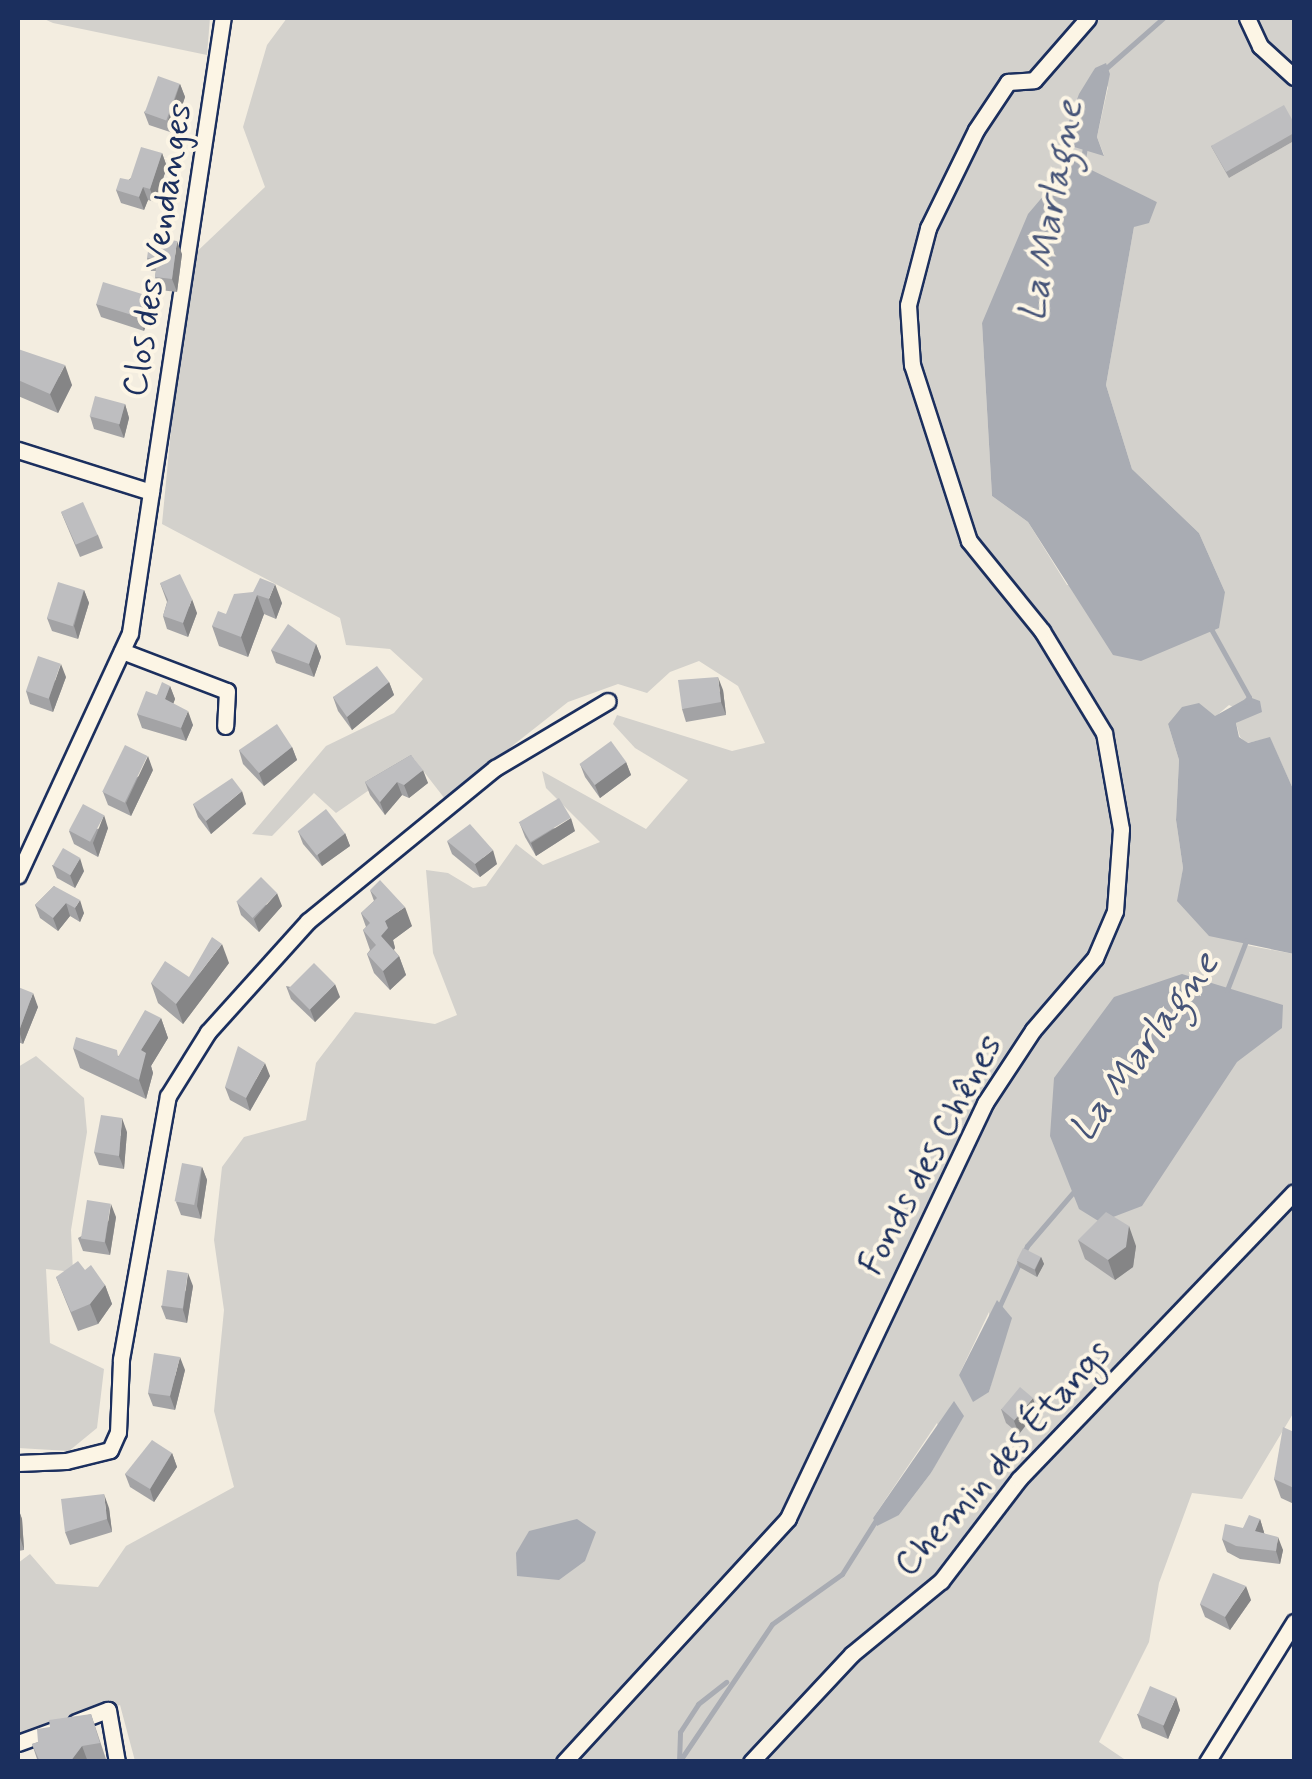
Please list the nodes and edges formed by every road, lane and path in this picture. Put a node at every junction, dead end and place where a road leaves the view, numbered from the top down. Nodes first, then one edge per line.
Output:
1 (223, 18) edge
2 (1088, 18) edge
3 (1246, 18) edge
4 (1294, 77) edge
5 (18, 450) edge
6 (151, 492) junction
7 (122, 650) junction
8 (608, 701) dead end
9 (225, 726) dead end
10 (18, 876) edge
11 (1294, 1192) edge
12 (18, 1463) edge
13 (1294, 1622) edge
14 (18, 1743) edge
15 (117, 1762) edge
16 (564, 1762) edge
17 (751, 1762) edge
18 (1207, 1762) edge

1 - 6 street, Clos des Vendanges
2 - 16 street, Fonds des Chênes
3 - 4 street
5 - 6 street
6 - 7 street, Clos des Vendanges
7 - 9 street
7 - 10 street, Clos des Vendanges
8 - 12 street
11 - 17 street, Chemin des Étangs
13 - 18 street
14 - 15 street

